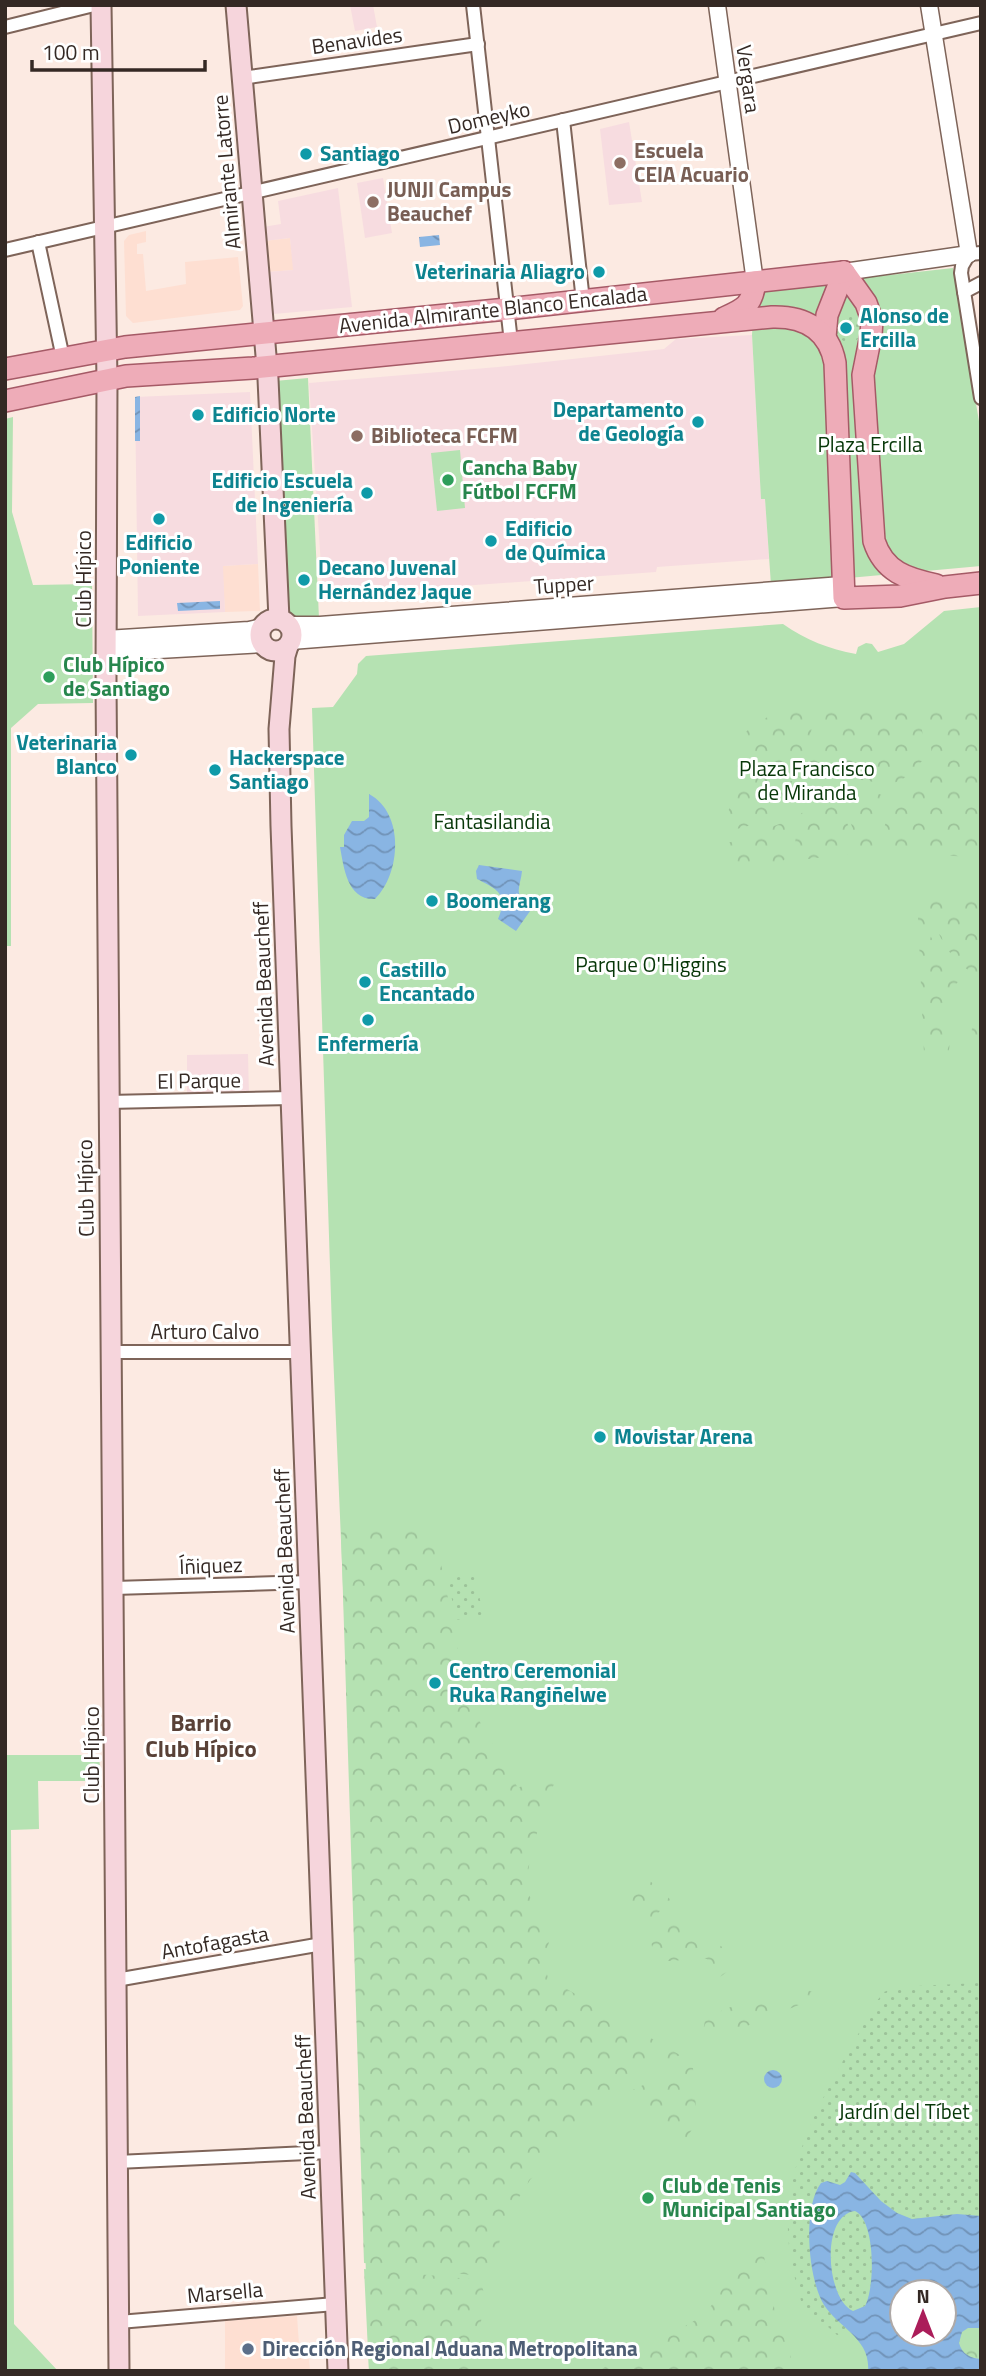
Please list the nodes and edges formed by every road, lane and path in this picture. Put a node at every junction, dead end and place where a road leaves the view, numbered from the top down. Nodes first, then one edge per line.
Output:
1 (94, 5) edge
2 (101, 5) edge
3 (236, 5) edge
4 (473, 5) edge
5 (717, 5) edge
6 (929, 5) edge
7 (981, 23) edge
8 (5, 26) edge
9 (934, 34) junction
10 (478, 44) junction
11 (242, 78) junction
12 (727, 81) junction
13 (563, 120) junction
14 (488, 138) junction
15 (251, 193) junction
16 (104, 228) junction
17 (38, 242) junction
18 (5, 250) edge
19 (977, 258) edge
20 (844, 272) junction
21 (755, 282) junction
22 (981, 283) edge
23 (964, 292) junction
24 (583, 301) junction
25 (507, 309) junction
26 (709, 325) junction
27 (263, 334) junction
28 (825, 337) junction
29 (510, 342) junction
30 (106, 349) junction
31 (63, 358) junction
32 (6, 365) edge
33 (267, 367) junction
34 (107, 380) junction
35 (981, 398) edge
36 (5, 401) edge
37 (981, 583) edge
38 (945, 587) junction
39 (843, 592) junction
40 (277, 636) junction
41 (106, 646) junction
42 (291, 1098) junction
43 (108, 1102) junction
44 (111, 1352) junction
45 (300, 1352) junction
46 (309, 1582) junction
47 (114, 1588) junction
48 (322, 1944) junction
49 (116, 1980) junction
50 (330, 2152) junction
51 (117, 2162) junction
52 (335, 2304) junction
53 (119, 2322) junction
54 (119, 2371) edge
55 (338, 2371) edge

1 - 8 street
2 - 16 main road, Club Hípico
3 - 11 main road, Almirante Latorre
4 - 10 street
5 - 12 street, Vergara
6 - 9 street
7 - 9 street, Domeyko
9 - 12 street, Domeyko
9 - 19 street
10 - 11 street, Benavides
10 - 14 street
11 - 15 main road, Almirante Latorre
12 - 13 street, Domeyko
12 - 21 street, Vergara
13 - 14 street, Domeyko
13 - 24 street
14 - 15 street, Domeyko
14 - 25 street
15 - 16 street, Domeyko
15 - 27 main road, Almirante Latorre
16 - 17 street, Domeyko
16 - 30 main road, Club Hípico
17 - 18 street, Domeyko
17 - 31 street
19 - 20 street, Avenida Almirante Blanco Encalada
19 - 23 street
20 - 21 main road, Avenida Almirante Blanco Encalada
20 - 28 main road
20 - 38 main road
21 - 24 main road, Avenida Almirante Blanco Encalada
21 - 26 main road
22 - 23 street
23 - 35 street
24 - 25 main road, Avenida Almirante Blanco Encalada
25 - 27 main road, Avenida Almirante Blanco Encalada
25 - 29 street
26 - 28 main road, Avenida Almirante Blanco Encalada
26 - 29 main road, Avenida Almirante Blanco Encalada
27 - 30 main road, Avenida Almirante Blanco Encalada
27 - 33 main road, Avenida Beaucheff
28 - 39 main road
29 - 33 main road, Avenida Almirante Blanco Encalada
30 - 31 main road, Avenida Almirante Blanco Encalada
30 - 34 main road, Club Hípico
31 - 32 main road, Avenida Almirante Blanco Encalada
33 - 34 main road, Avenida Almirante Blanco Encalada
33 - 40 main road, Avenida Beaucheff
34 - 36 main road, Avenida Almirante Blanco Encalada
34 - 41 main road, Club Hípico
37 - 38 main road
38 - 39 main road
39 - 40 street, Tupper
40 - 41 street, Tupper
40 - 42 main road, Avenida Beaucheff
41 - 43 main road, Club Hípico
42 - 43 street, El Parque
42 - 45 main road, Avenida Beaucheff
43 - 44 main road, Club Hípico
44 - 45 street, Arturo Calvo
44 - 47 main road, Club Hípico
45 - 46 main road, Avenida Beaucheff
46 - 47 street, Íñiquez
46 - 48 main road, Avenida Beaucheff
47 - 49 main road, Club Hípico
48 - 49 street, Antofagasta
48 - 50 main road, Avenida Beaucheff
49 - 51 main road, Club Hípico
50 - 51 street
50 - 52 main road, Avenida Beaucheff
51 - 53 main road, Club Hípico
52 - 53 street, Marsella
52 - 55 main road, Avenida Beaucheff
53 - 54 main road, Club Hípico

